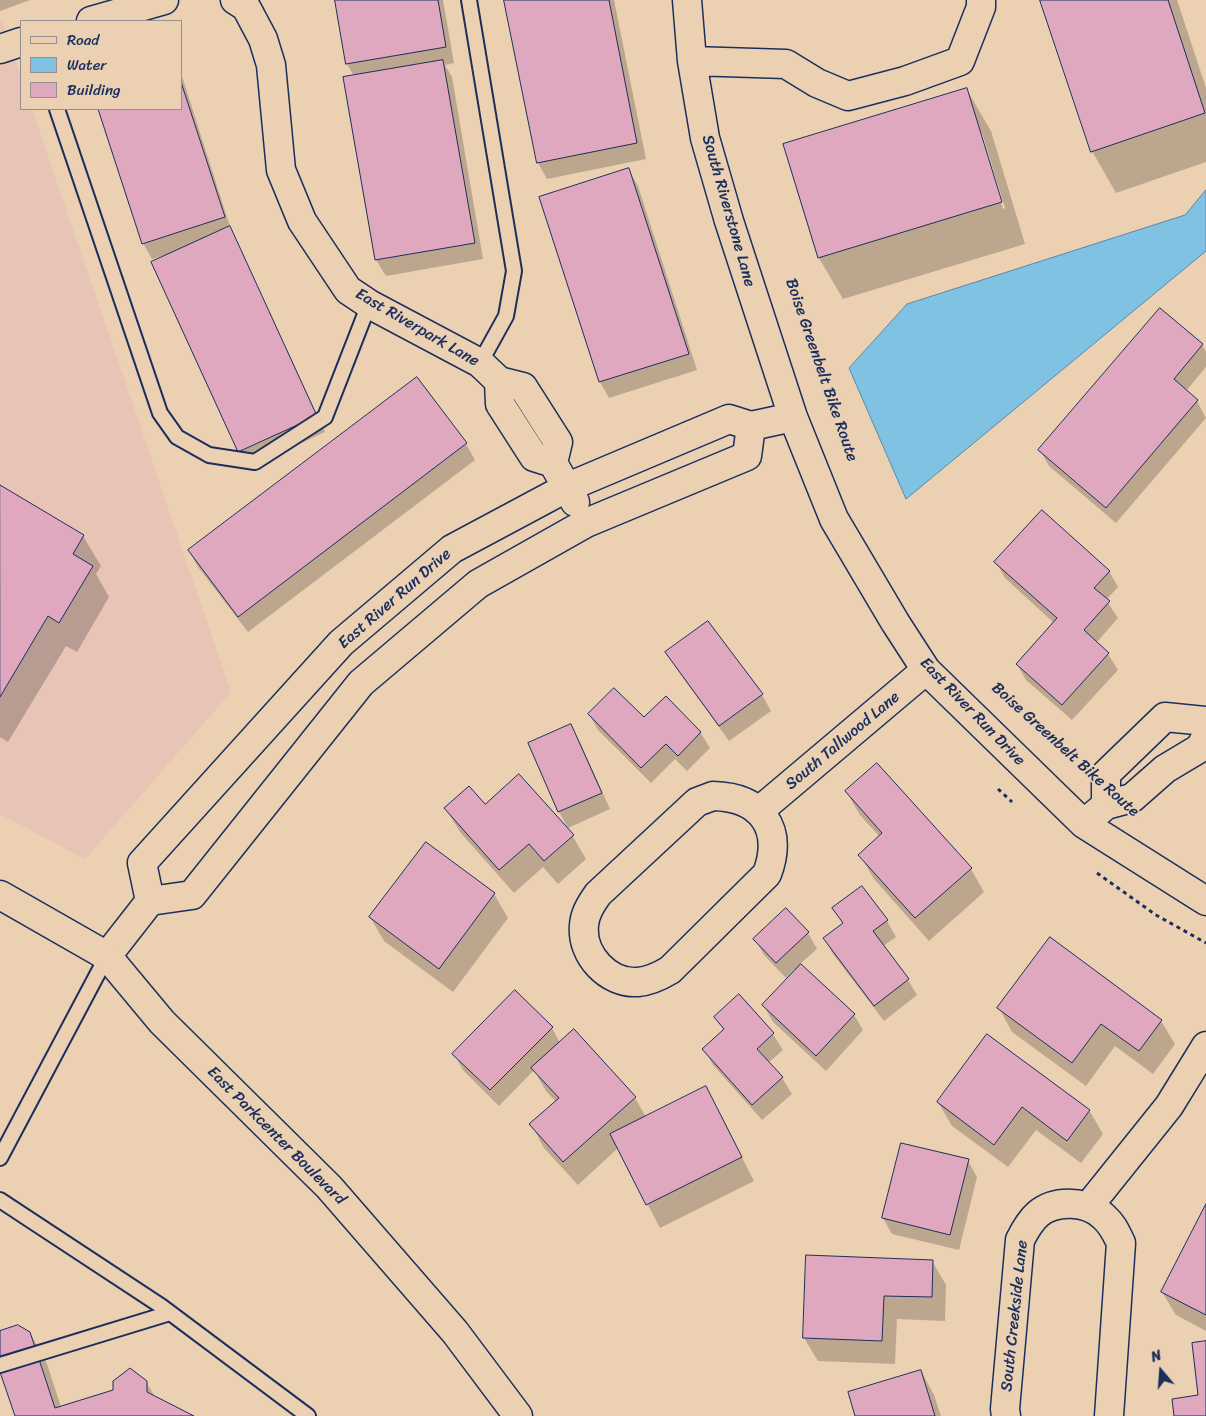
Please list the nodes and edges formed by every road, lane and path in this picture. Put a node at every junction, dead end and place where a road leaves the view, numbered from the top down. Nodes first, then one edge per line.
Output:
1 (164, 0) edge
2 (236, 0) edge
3 (469, 0) edge
4 (687, 0) edge
5 (981, 0) edge
6 (94, 20) edge
7 (20, 42) edge
8 (0, 49) edge
9 (692, 61) junction
10 (57, 110) edge
11 (369, 304) junction
12 (489, 372) junction
13 (793, 417) junction
14 (751, 426) junction
15 (568, 487) junction
16 (586, 523) junction
17 (926, 670) junction
18 (1206, 721) edge
19 (1206, 737) edge
20 (1106, 805) junction
21 (759, 811) junction
22 (1084, 824) junction
23 (0, 895) edge
24 (150, 901) junction
25 (1206, 901) edge
26 (107, 956) junction
27 (1206, 1046) edge
28 (0, 1158) edge
29 (0, 1200) edge
30 (1088, 1207) junction
31 (170, 1313) junction
32 (0, 1365) edge
33 (308, 1416) edge
34 (518, 1416) edge
35 (1006, 1416) edge
36 (1109, 1416) edge

1 - 6 street
2 - 11 street, East Riverpark Lane
3 - 12 lane
4 - 9 street, South Riverstone Lane
5 - 9 street
7 - 8 street
9 - 13 street, South Riverstone Lane
10 - 11 lane
11 - 12 street, East Riverpark Lane
12 - 15 street, East Riverpark Lane
13 - 14 street, East River Run Drive
13 - 17 street, East River Run Drive
14 - 15 street, East River Run Drive
14 - 16 street
15 - 16 street, East Riverpark Lane
15 - 24 street, East River Run Drive
16 - 24 street
17 - 21 street, South Tallwood Lane
17 - 22 street, East River Run Drive
18 - 20 street
19 - 20 street
20 - 22 street
21 - 21 street
22 - 25 street, East River Run Drive
23 - 26 street, East Parkcenter Boulevard
24 - 26 street
26 - 28 lane
26 - 34 street, East Parkcenter Boulevard
27 - 30 street
29 - 31 lane
30 - 35 street, South Creekside Lane
30 - 36 street
31 - 32 lane
31 - 33 lane

